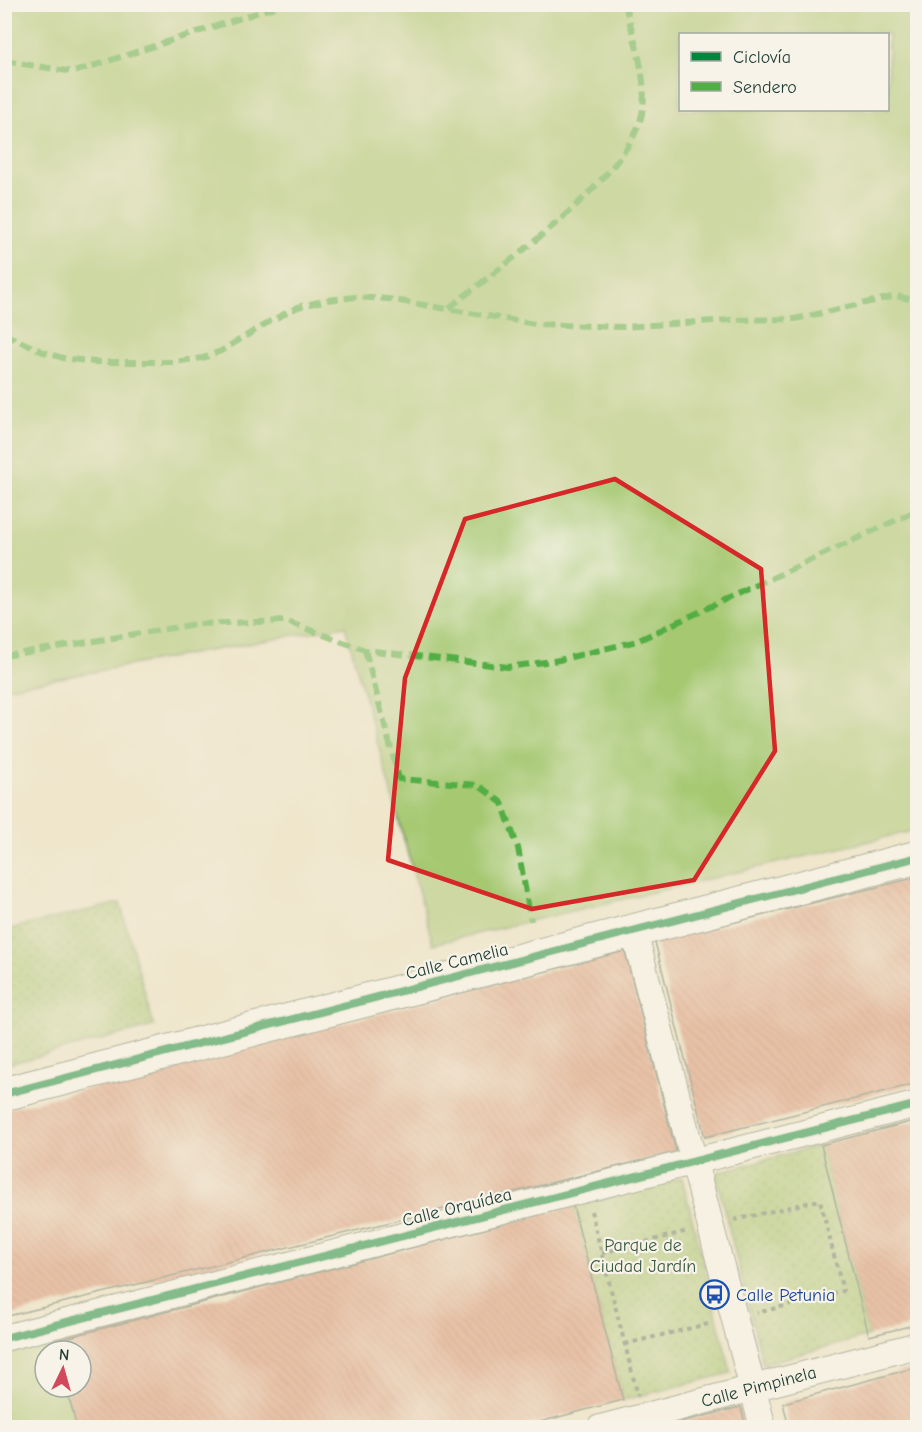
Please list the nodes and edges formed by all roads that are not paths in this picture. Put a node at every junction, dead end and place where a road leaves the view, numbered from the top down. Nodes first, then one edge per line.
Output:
1 (918, 857) edge
2 (634, 931) junction
3 (4, 1094) edge
4 (918, 1104) edge
5 (695, 1162) junction
6 (4, 1338) edge
7 (918, 1345) edge
8 (753, 1388) junction
9 (600, 1428) edge
10 (764, 1428) edge

1 - 2 street, Calle Camelia
2 - 3 street, Calle Camelia
2 - 5 street
4 - 5 street, Calle Orquídea
5 - 6 street, Calle Orquídea
5 - 8 street
7 - 8 street, Calle Pimpinela
8 - 9 street, Calle Pimpinela
8 - 10 street

